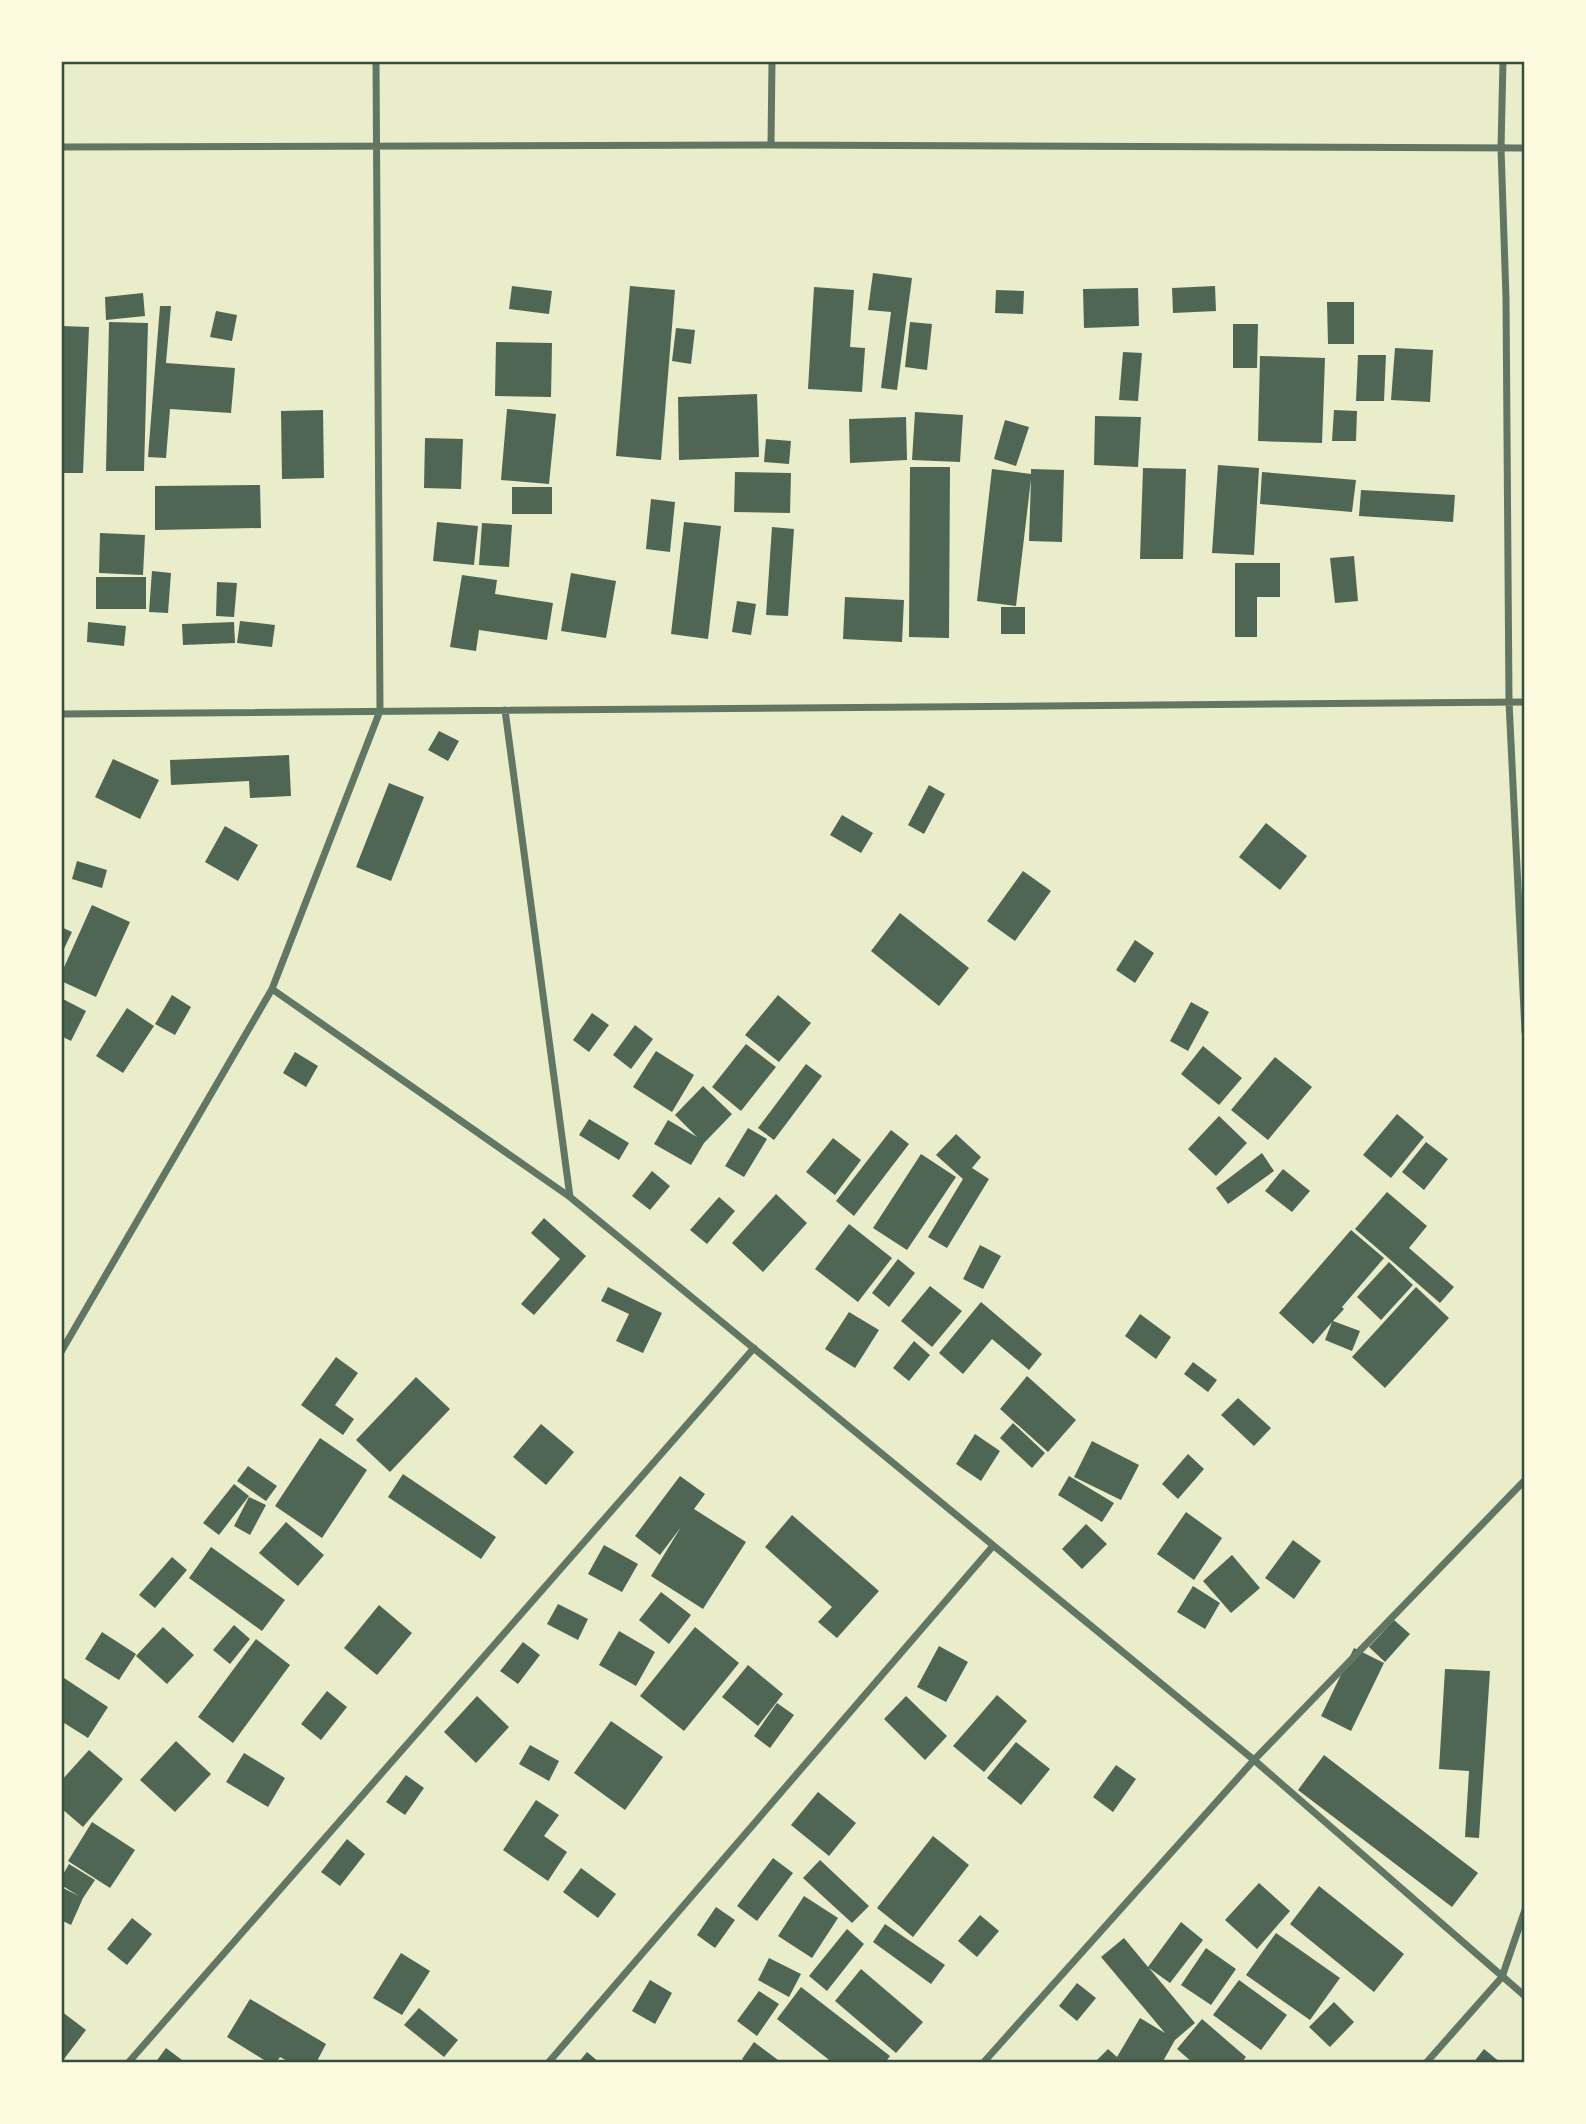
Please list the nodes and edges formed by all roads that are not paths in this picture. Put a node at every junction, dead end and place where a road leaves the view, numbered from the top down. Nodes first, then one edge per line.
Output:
1 (376, 61) edge
2 (772, 61) edge
3 (1503, 61) edge
4 (771, 145) junction
5 (61, 146) edge
6 (376, 146) junction
7 (1501, 148) junction
8 (1525, 148) edge
9 (1509, 702) junction
10 (1525, 702) edge
11 (505, 710) junction
12 (380, 711) junction
13 (61, 714) edge
14 (272, 989) junction
15 (1525, 1032) edge
16 (570, 1196) junction
17 (754, 1348) junction
18 (61, 1352) edge
19 (1525, 1480) edge
20 (993, 1546) junction
21 (1254, 1760) junction
22 (1525, 1910) edge
23 (1503, 1977) junction
24 (1525, 1996) edge
25 (128, 2063) edge
26 (548, 2063) edge
27 (983, 2063) edge
28 (1426, 2063) edge

1 - 6 street
2 - 4 street
3 - 7 street
4 - 6 street
4 - 7 street
5 - 6 street
6 - 12 street
7 - 8 street
7 - 9 street
9 - 10 street
9 - 11 street
9 - 15 street
11 - 12 street
11 - 16 street
12 - 13 street
12 - 14 street
14 - 16 street
14 - 18 street
16 - 17 street
17 - 20 street
17 - 25 street
19 - 21 street
20 - 21 street
20 - 26 street
21 - 23 street
21 - 27 street
22 - 23 street
23 - 24 street
23 - 28 street

